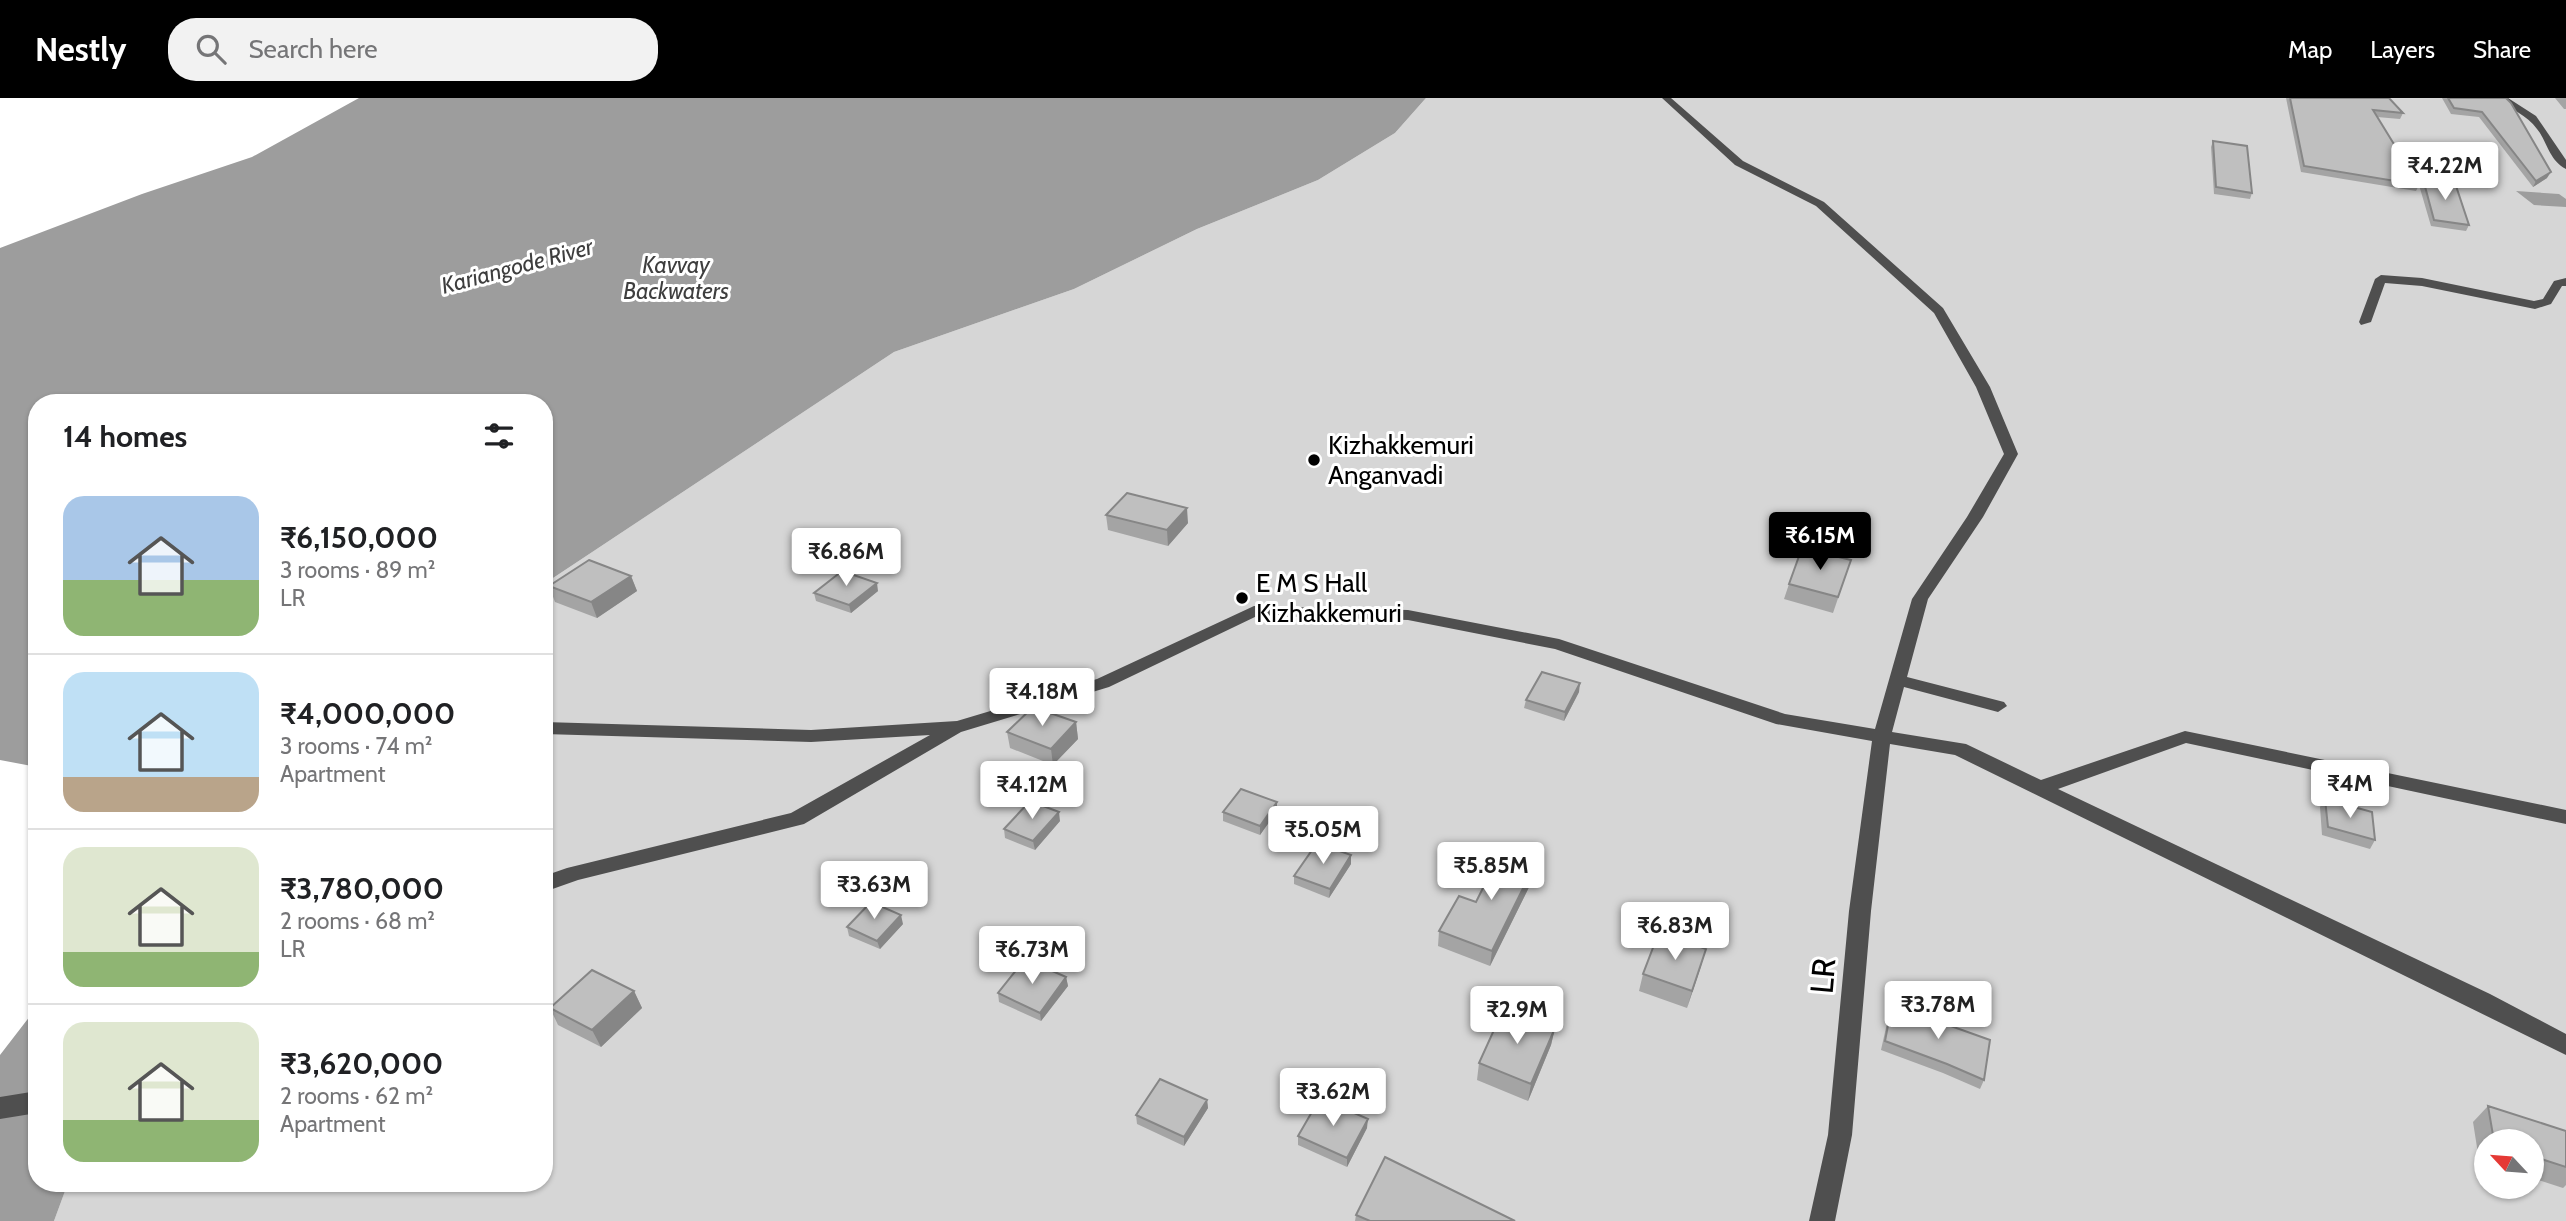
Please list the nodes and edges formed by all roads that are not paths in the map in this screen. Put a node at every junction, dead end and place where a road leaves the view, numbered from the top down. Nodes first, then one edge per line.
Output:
1 (1666, 98) edge
2 (2502, 98) edge
3 (2566, 166) edge
4 (2566, 282) edge
5 (2365, 322) dead end
6 (1898, 680) junction
7 (1998, 706) dead end
8 (958, 727) junction
9 (553, 728) edge
10 (1882, 736) junction
11 (2040, 788) junction
12 (2566, 817) edge
13 (553, 881) edge
14 (2563, 1038) edge
15 (28, 1103) edge
16 (0, 1108) edge
17 (1822, 1221) edge

1 - 6 street, LR
2 - 3 street
4 - 5 street
6 - 7 street
6 - 10 street, LR
8 - 9 street
8 - 10 street
8 - 13 street
10 - 11 street
10 - 17 street, LR
11 - 12 street
11 - 14 street
15 - 16 street

